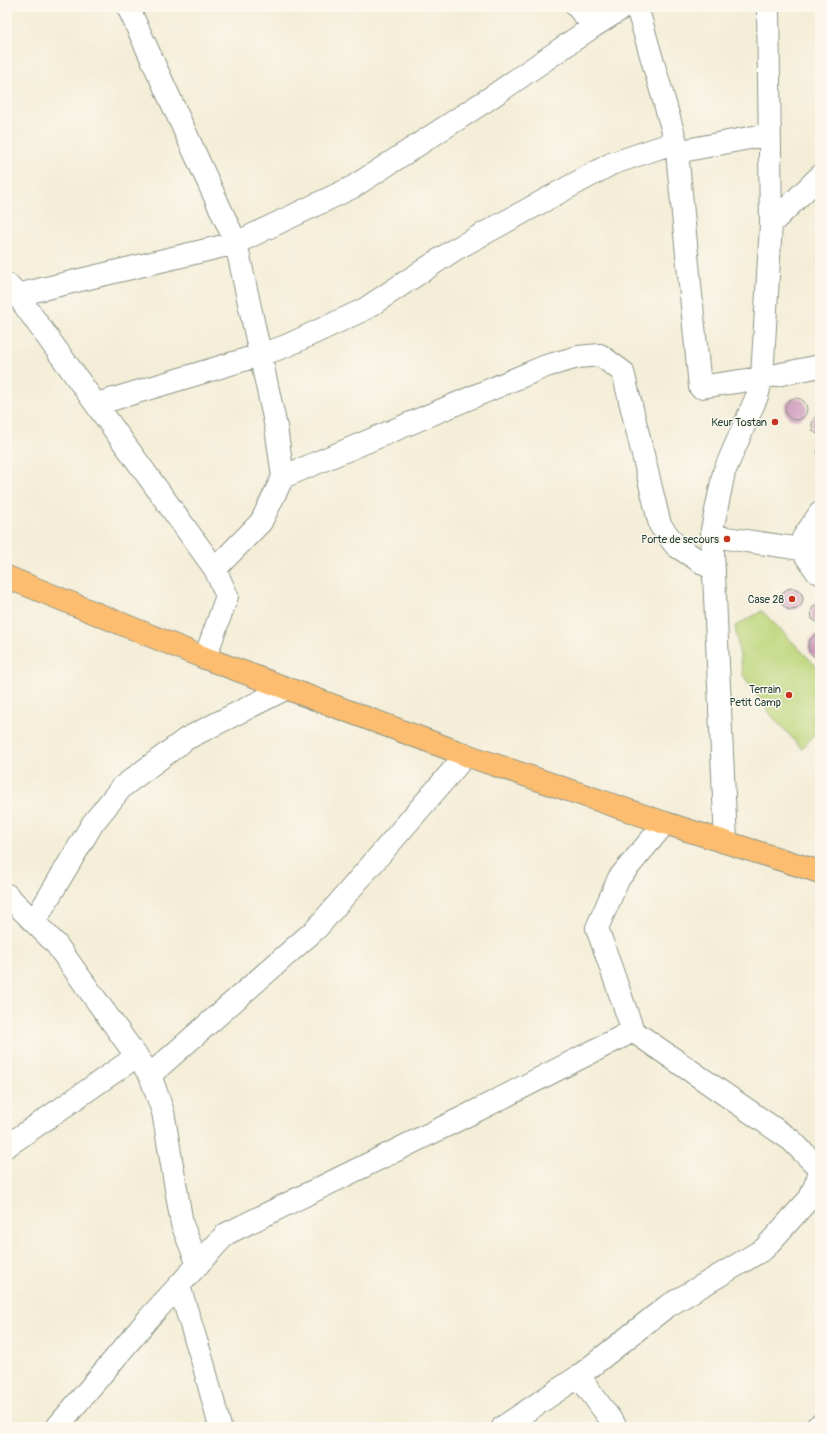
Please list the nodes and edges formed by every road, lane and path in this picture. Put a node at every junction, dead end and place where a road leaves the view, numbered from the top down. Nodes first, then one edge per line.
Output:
1 (128, 7) edge
2 (576, 7) edge
3 (624, 7) edge
4 (637, 7) edge
5 (768, 7) edge
6 (594, 26) junction
7 (769, 134) junction
8 (677, 147) junction
9 (820, 176) edge
10 (771, 224) junction
11 (236, 243) junction
12 (12, 289) edge
13 (260, 355) junction
14 (820, 366) edge
15 (762, 378) junction
16 (96, 404) junction
17 (283, 477) junction
18 (820, 513) edge
19 (712, 536) junction
20 (810, 549) edge
21 (215, 569) junction
22 (714, 570) junction
23 (819, 575) edge
24 (7, 577) edge
25 (205, 658) junction
26 (287, 688) junction
27 (466, 755) junction
28 (665, 823) junction
29 (726, 842) junction
30 (820, 872) edge
31 (7, 895) edge
32 (34, 922) junction
33 (634, 1031) junction
34 (137, 1056) junction
35 (150, 1075) junction
36 (7, 1146) edge
37 (820, 1169) edge
38 (820, 1173) edge
39 (198, 1265) junction
40 (179, 1286) junction
41 (579, 1376) junction
42 (820, 1425) edge
43 (57, 1427) edge
44 (220, 1427) edge
45 (503, 1427) edge
46 (616, 1427) edge
47 (817, 1427) edge

1 - 11 street
2 - 6 street
3 - 6 street
4 - 8 street
5 - 7 street
6 - 11 street
7 - 8 street
7 - 10 street
8 - 13 street
8 - 15 street
9 - 10 street
10 - 15 street
11 - 12 street
11 - 13 street
12 - 16 street
13 - 16 street
13 - 17 street
14 - 15 street
15 - 19 street
16 - 21 street
17 - 21 street
17 - 22 street
18 - 20 street
19 - 20 street
19 - 22 street
20 - 23 street
21 - 25 street
22 - 29 street
24 - 25 main road
25 - 26 main road
26 - 27 main road
26 - 32 street
27 - 28 main road
27 - 35 street
28 - 29 main road
28 - 33 street
29 - 30 main road
31 - 32 street
32 - 34 street
33 - 37 street
33 - 39 street
34 - 35 street
34 - 36 street
35 - 39 street
38 - 41 street
39 - 40 street
40 - 43 street
40 - 44 street
41 - 45 street
41 - 46 street
42 - 47 street

